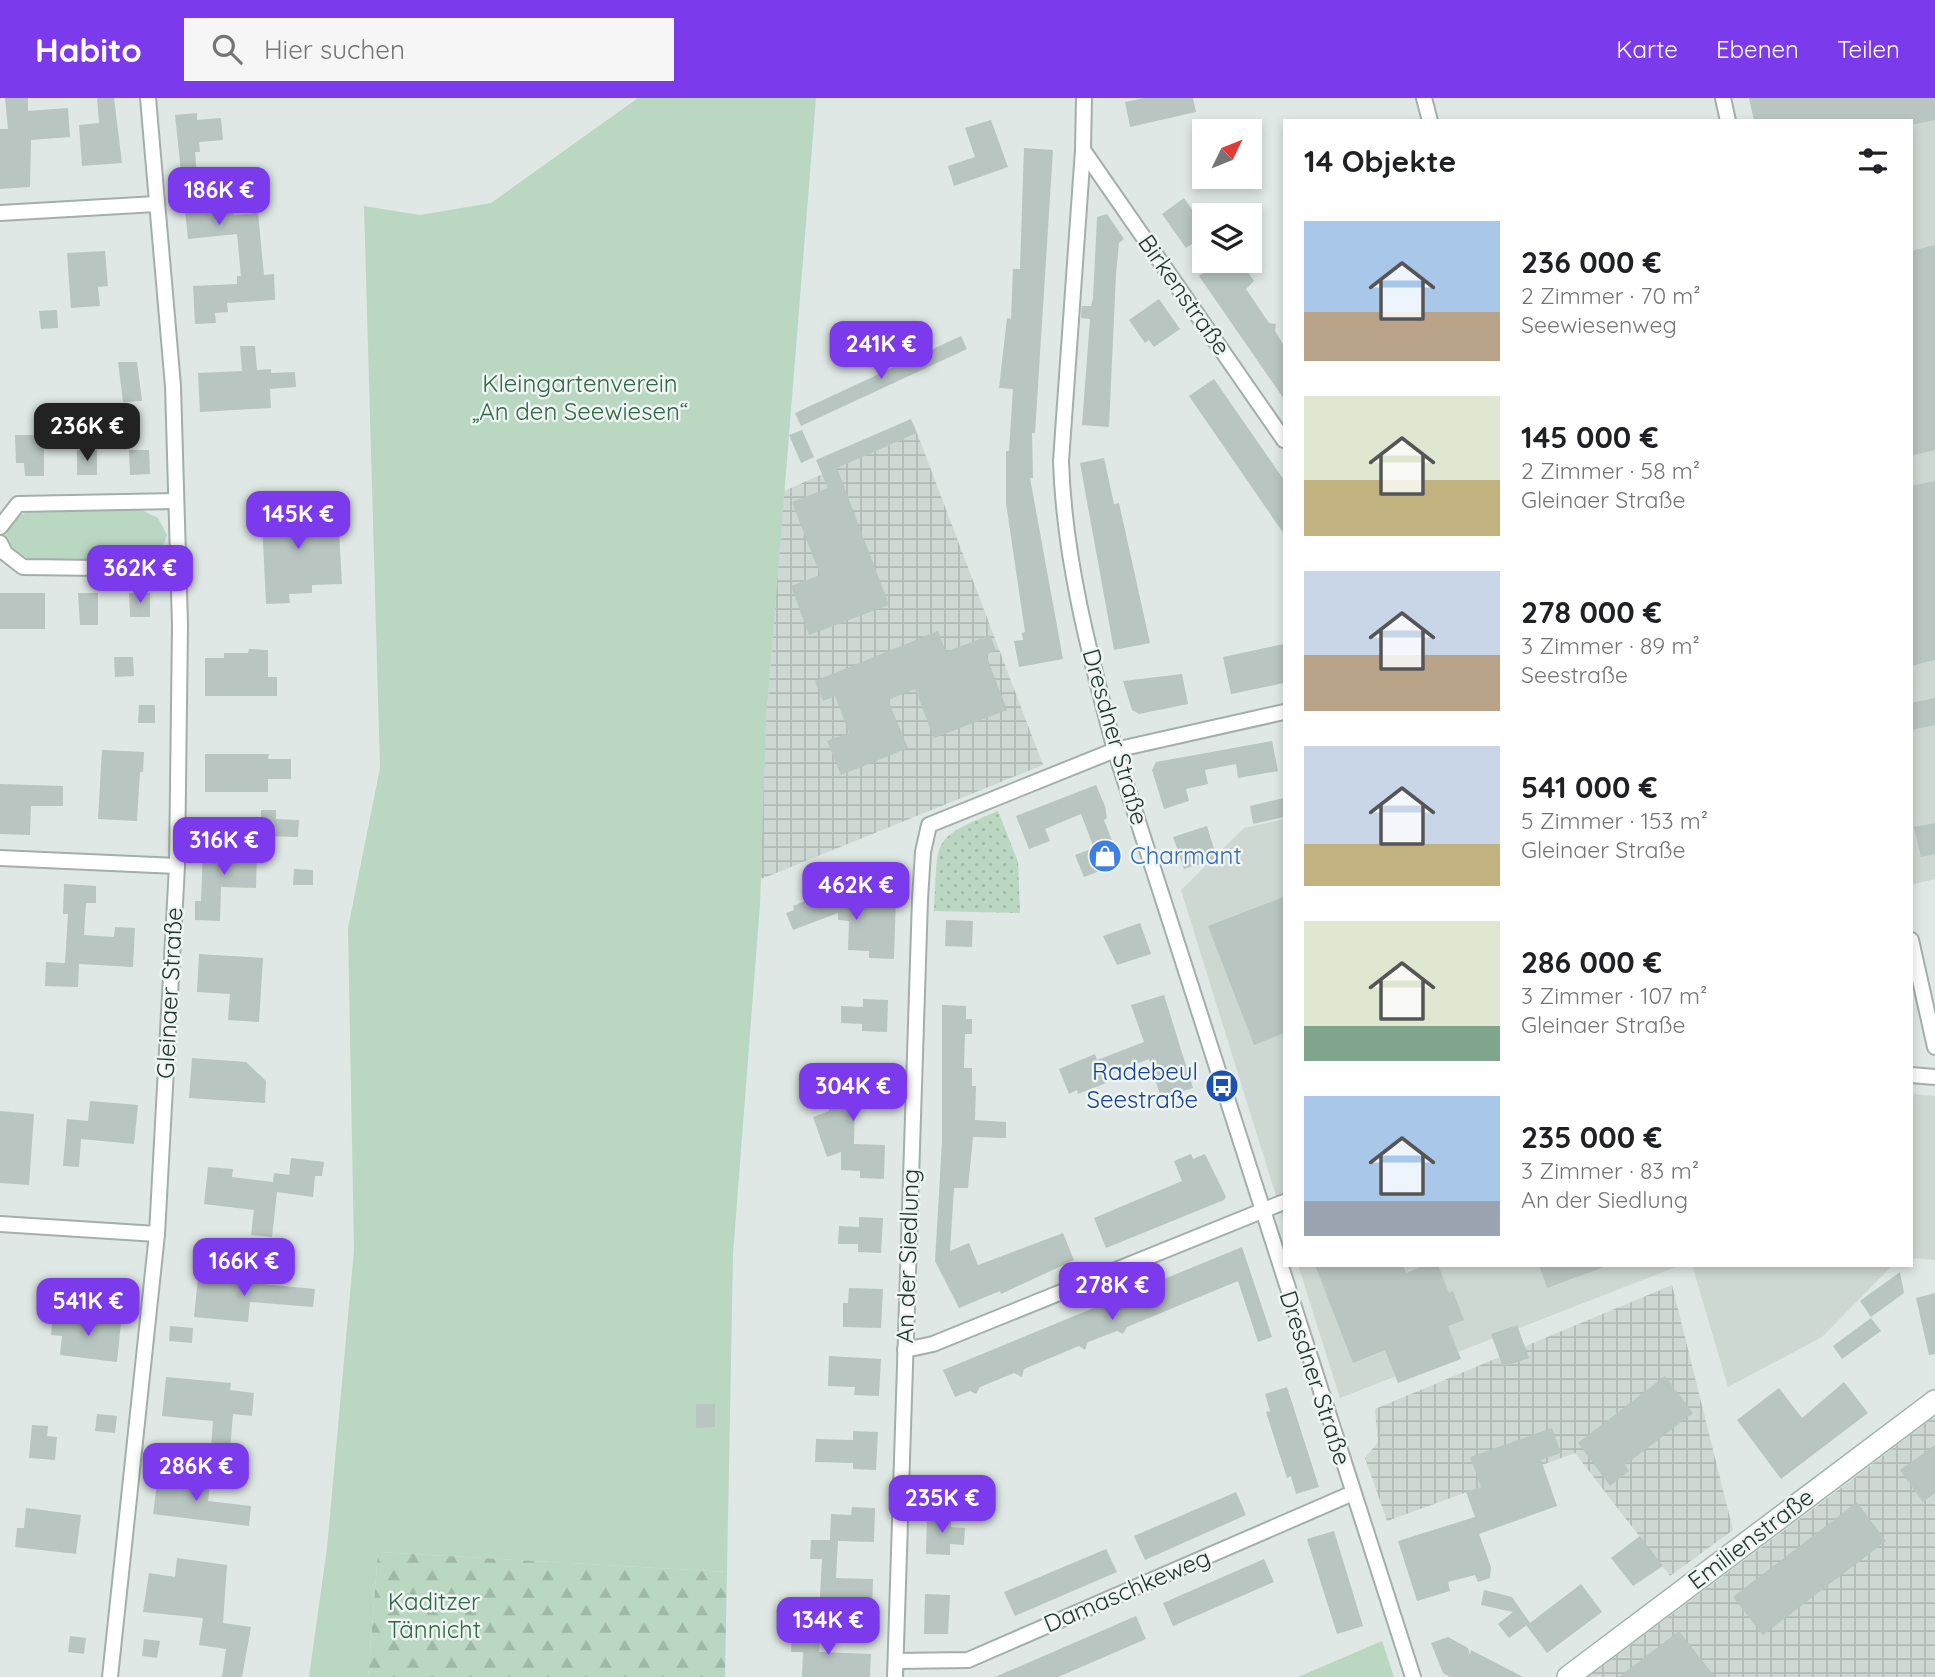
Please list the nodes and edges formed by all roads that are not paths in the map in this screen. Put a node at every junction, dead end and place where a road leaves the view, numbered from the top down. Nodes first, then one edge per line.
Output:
1 (148, 98) edge
2 (1084, 98) edge
3 (1424, 98) edge
4 (1723, 98) edge
5 (1429, 119) edge
6 (1728, 119) edge
7 (1083, 150) junction
8 (156, 204) junction
9 (0, 213) edge
10 (1283, 439) edge
11 (176, 501) junction
12 (0, 527) edge
13 (0, 543) edge
14 (177, 569) junction
15 (1283, 712) edge
16 (1115, 750) junction
17 (0, 858) edge
18 (177, 866) junction
19 (1913, 949) edge
20 (1935, 1047) edge
21 (1913, 1075) edge
22 (1935, 1077) edge
23 (1283, 1202) edge
24 (1261, 1211) junction
25 (0, 1224) edge
26 (158, 1234) junction
27 (905, 1350) junction
28 (1935, 1401) edge
29 (1353, 1493) junction
30 (896, 1661) junction
31 (110, 1677) edge
32 (895, 1677) edge
33 (1413, 1677) edge
34 (1568, 1677) edge

1 - 8 street, Gleinaer Straße
2 - 7 street, Dresdner Straße
3 - 5 street
4 - 6 street
7 - 10 street, Birkenstraße
7 - 16 street, Dresdner Straße
8 - 9 street
8 - 11 street, Gleinaer Straße
11 - 12 street
11 - 14 street, Gleinaer Straße
13 - 14 street
14 - 18 street, Gleinaer Straße
15 - 16 street
16 - 24 street, Dresdner Straße
16 - 27 street, An der Siedlung
17 - 18 street
18 - 26 street, Gleinaer Straße
19 - 20 street
21 - 22 street
23 - 24 street
24 - 27 street
24 - 29 street, Dresdner Straße
25 - 26 street
26 - 31 street, Gleinaer Straße
27 - 30 street, An der Siedlung
28 - 34 street, Emilienstraße
29 - 30 street, Damaschkeweg
29 - 33 street, Dresdner Straße
30 - 32 street, An der Siedlung

